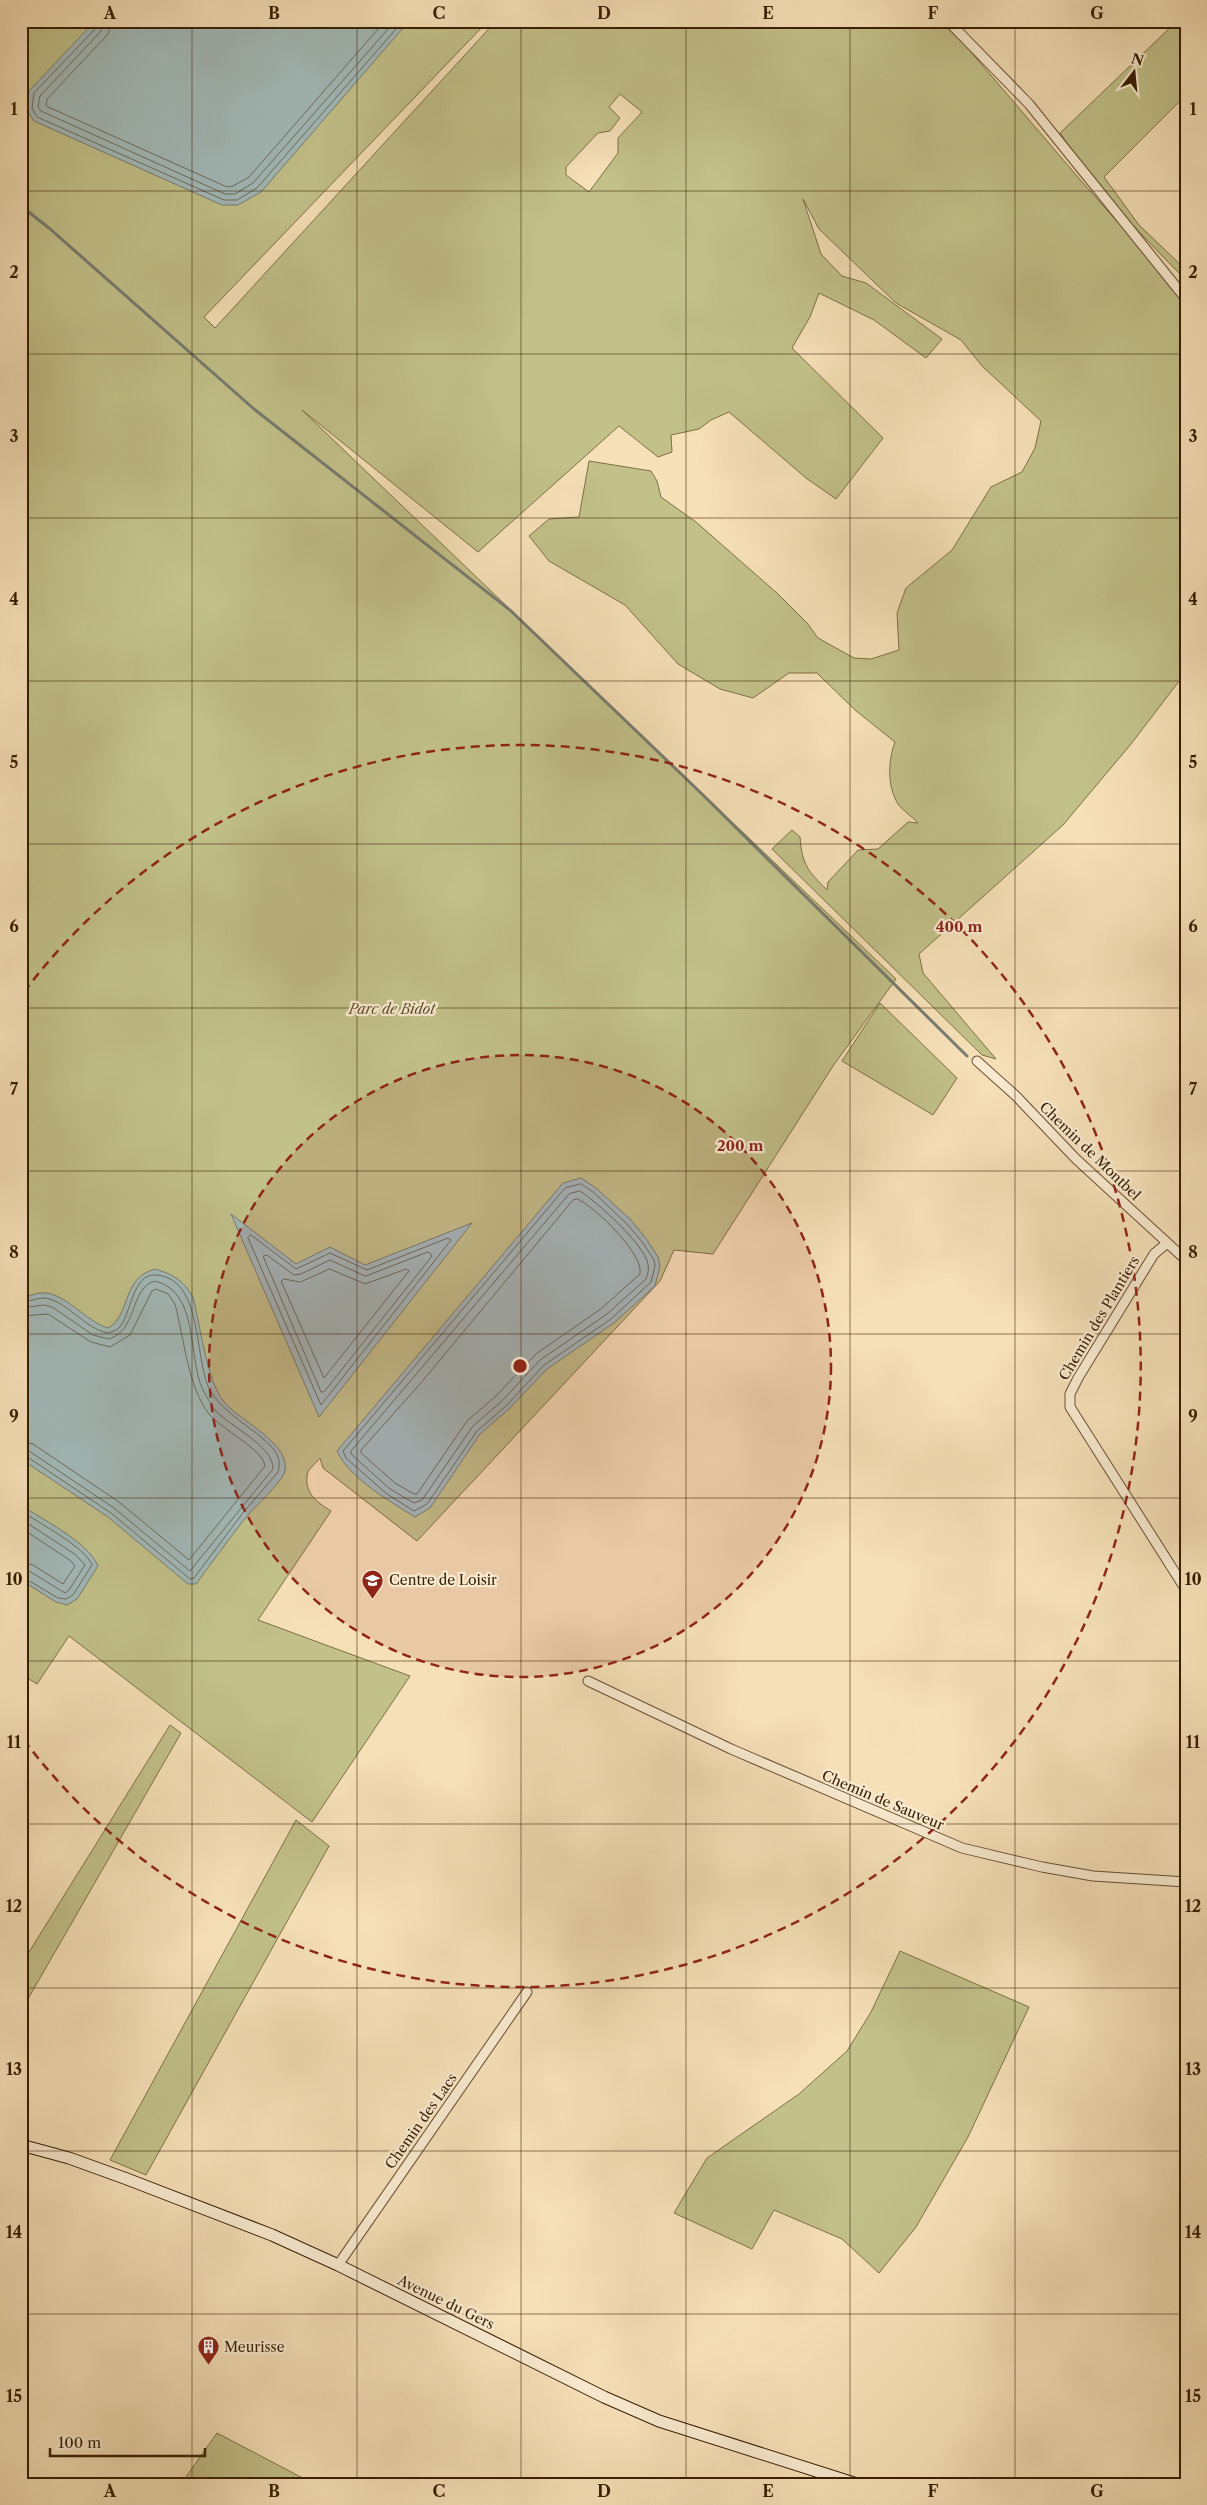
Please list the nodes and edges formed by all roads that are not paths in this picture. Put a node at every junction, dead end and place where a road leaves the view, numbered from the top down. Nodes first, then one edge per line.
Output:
1 (948, 21) edge
2 (1186, 299) edge
3 (977, 1061) dead end
4 (1166, 1244) junction
5 (1186, 1260) edge
6 (1186, 1590) edge
7 (588, 1680) dead end
8 (1186, 1882) edge
9 (527, 1992) dead end
10 (21, 2146) edge
11 (338, 2265) junction
12 (857, 2484) edge

1 - 2 street
3 - 4 street, Chemin de Montbel
4 - 5 street, Chemin de Montbel
4 - 6 street, Chemin des Plantiers
7 - 8 street, Chemin de Sauveur
9 - 11 street, Chemin des Lacs
10 - 11 main road, Avenue du Gers
11 - 12 main road, Avenue du Gers

